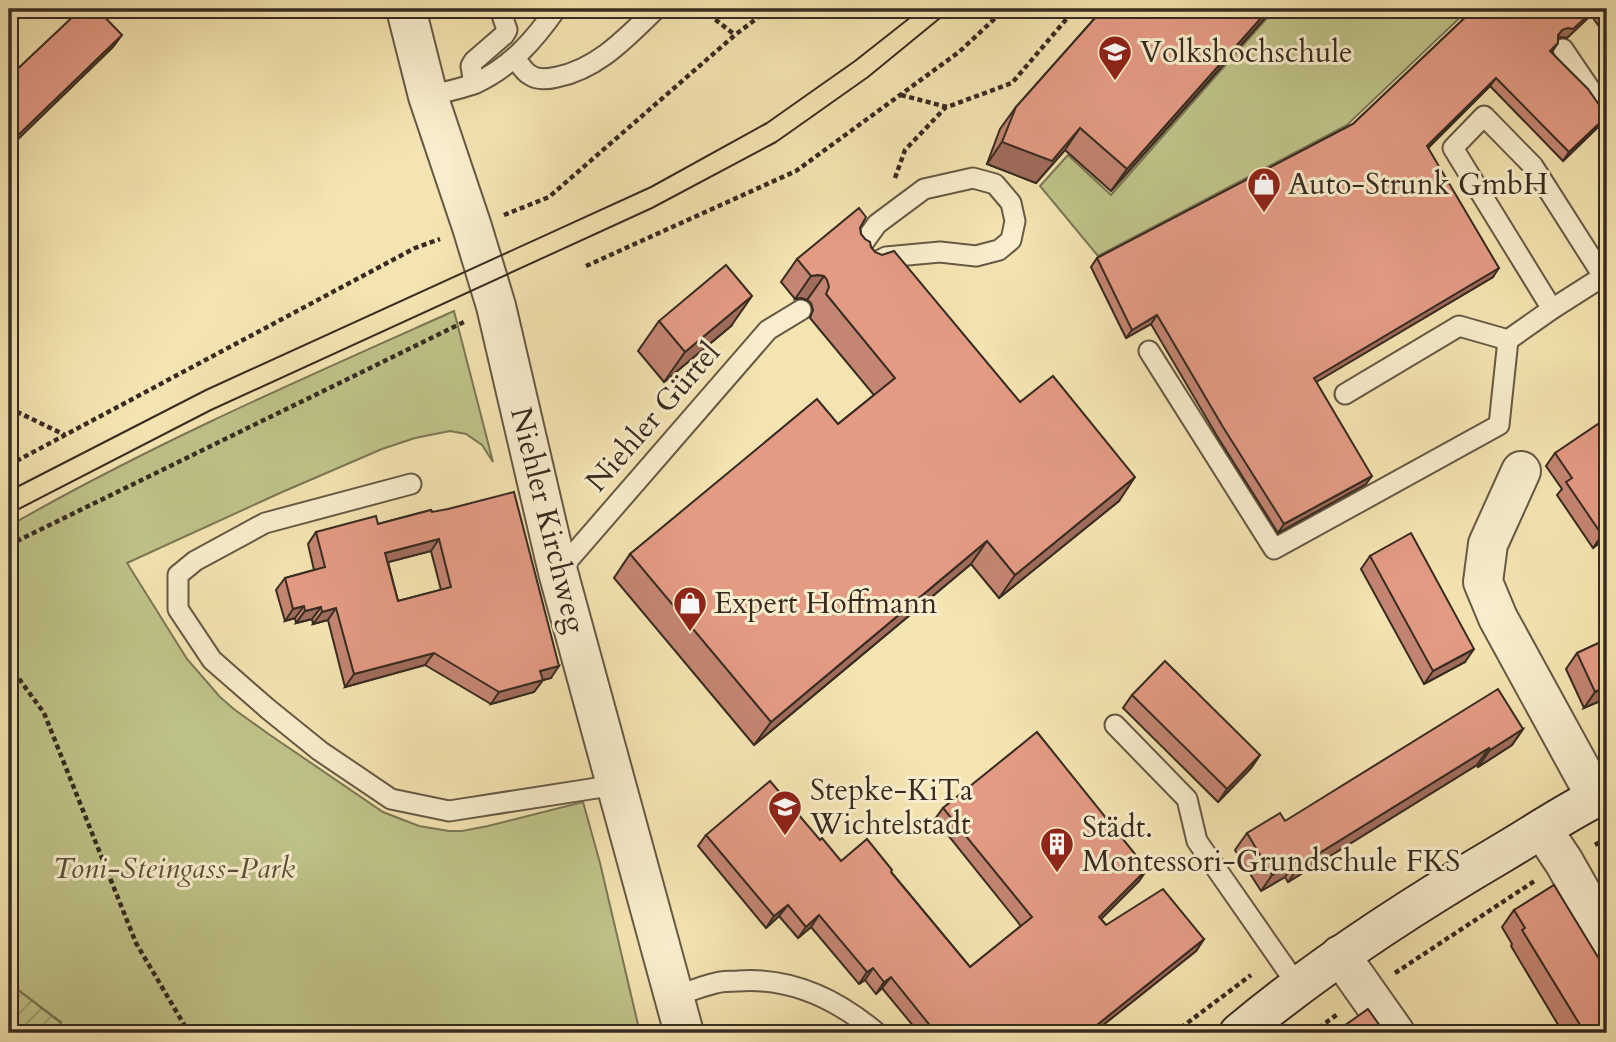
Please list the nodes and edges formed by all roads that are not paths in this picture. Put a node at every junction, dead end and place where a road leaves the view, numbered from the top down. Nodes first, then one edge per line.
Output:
1 (406, 9) edge
2 (500, 9) edge
3 (556, 9) edge
4 (656, 9) edge
5 (1563, 49) edge
6 (515, 58) junction
7 (474, 84) junction
8 (428, 96) junction
9 (1607, 114) edge
10 (877, 224) joint
11 (1605, 275) edge
12 (1552, 309) junction
13 (801, 310) dead end
14 (1508, 340) junction
15 (1149, 351) dead end
16 (1345, 394) dead end
17 (1521, 471) dead end
18 (411, 484) dead end
19 (558, 572) junction
20 (1115, 724) dead end
21 (617, 785) junction
22 (1602, 794) edge
23 (1542, 829) junction
24 (1607, 938) edge
25 (1340, 955) junction
26 (1298, 986) junction
27 (674, 997) junction
28 (684, 1033) edge
29 (877, 1033) edge
30 (1239, 1033) edge
31 (1395, 1033) edge

1 - 8 street, Niehler Kirchweg
2 - 7 lane
3 - 6 lane
4 - 6 lane
5 - 9 lane
6 - 7 lane
7 - 8 lane
8 - 19 street, Niehler Kirchweg
10 - 10 lane
11 - 12 lane
11 - 12 lane
12 - 14 lane
13 - 19 lane, Niehler Gürtel
14 - 15 lane
14 - 16 lane
17 - 22 street
18 - 21 lane
19 - 21 street, Niehler Kirchweg
20 - 26 lane
21 - 27 street, Niehler Kirchweg
22 - 23 street
23 - 24 street
23 - 25 street
25 - 26 street
25 - 31 street
26 - 30 street
27 - 28 street, Niehler Kirchweg
27 - 29 lane

